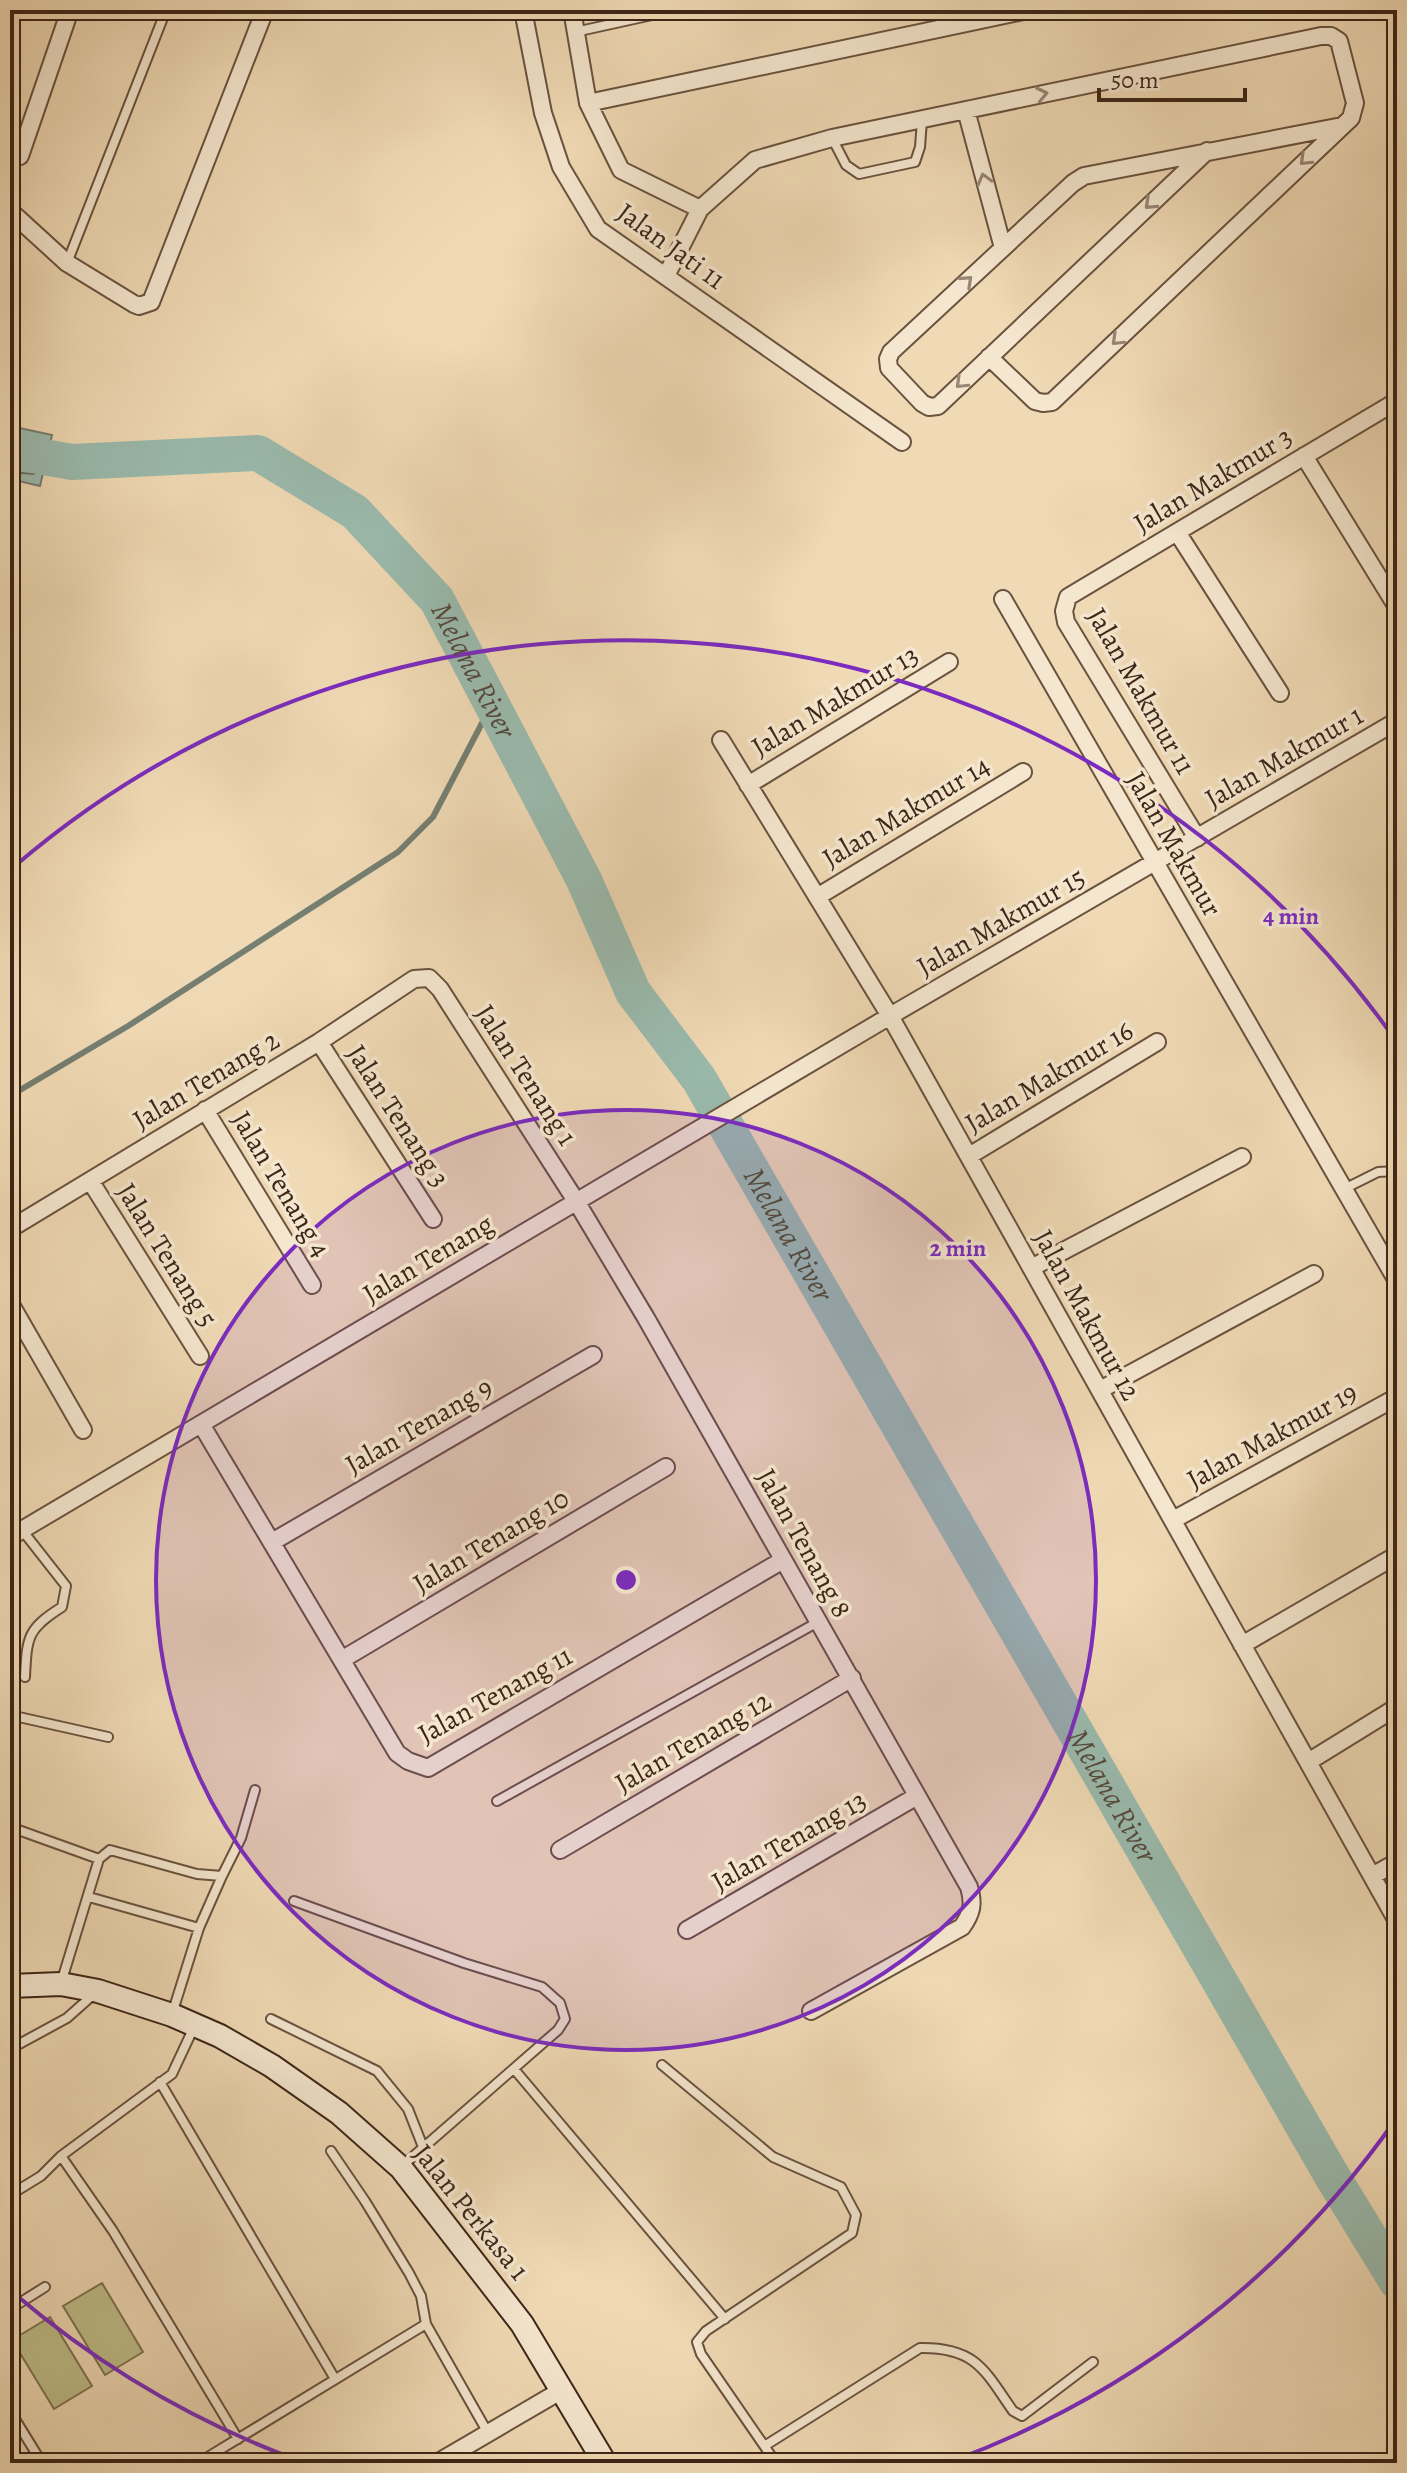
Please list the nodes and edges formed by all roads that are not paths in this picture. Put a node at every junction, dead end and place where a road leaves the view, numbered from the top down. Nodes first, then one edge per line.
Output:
1 (70, 10) edge
2 (166, 10) edge
3 (265, 10) edge
4 (523, 10) edge
5 (572, 10) edge
6 (675, 10) edge
7 (1028, 10) edge
8 (955, 17) edge
9 (574, 32) junction
10 (588, 103) junction
11 (966, 110) junction
12 (922, 120) junction
13 (1342, 126) junction
14 (832, 138) junction
15 (1207, 151) junction
16 (20, 156) dead end
17 (700, 209) junction
18 (10, 211) edge
19 (1003, 248) junction
20 (67, 263) junction
21 (666, 276) junction
22 (989, 357) junction
23 (1397, 401) edge
24 (902, 442) dead end
25 (1304, 456) junction
26 (1177, 532) junction
27 (1003, 599) dead end
28 (1397, 607) edge
29 (1064, 611) joint
30 (949, 662) dead end
31 (1280, 693) dead end
32 (1397, 721) edge
33 (721, 740) dead end
34 (1023, 772) dead end
35 (748, 785) junction
36 (1197, 838) junction
37 (1155, 863) junction
38 (817, 897) junction
39 (429, 978) joint
40 (890, 1016) junction
41 (873, 1026) joint
42 (319, 1042) junction
43 (1157, 1042) dead end
44 (205, 1110) junction
45 (969, 1156) junction
46 (1242, 1157) dead end
47 (1397, 1171) edge
48 (91, 1182) junction
49 (1344, 1189) junction
50 (576, 1201) junction
51 (433, 1219) dead end
52 (10, 1229) edge
53 (1031, 1268) junction
54 (1314, 1274) dead end
55 (1397, 1281) edge
56 (312, 1285) dead end
57 (10, 1303) edge
58 (593, 1355) dead end
59 (200, 1356) dead end
60 (1100, 1390) junction
61 (1397, 1397) edge
62 (201, 1424) junction
63 (83, 1430) dead end
64 (666, 1467) dead end
65 (1173, 1520) junction
66 (16, 1534) edge
67 (272, 1542) junction
68 (1397, 1555) edge
69 (783, 1560) junction
70 (818, 1622) junction
71 (1242, 1645) junction
72 (343, 1659) junction
73 (25, 1677) dead end
74 (852, 1678) junction
75 (1397, 1707) edge
76 (10, 1715) edge
77 (108, 1737) dead end
78 (1308, 1762) junction
79 (255, 1790) dead end
80 (917, 1796) junction
81 (497, 1801) dead end
82 (10, 1827) edge
83 (560, 1850) dead end
84 (99, 1859) junction
85 (1397, 1862) edge
86 (222, 1876) junction
87 (1372, 1876) junction
88 (89, 1897) junction
89 (294, 1901) dead end
90 (1397, 1921) edge
91 (199, 1928) junction
92 (687, 1930) dead end
93 (61, 1984) junction
94 (10, 1986) edge
95 (98, 1991) junction
96 (811, 2011) dead end
97 (172, 2015) junction
98 (271, 2019) dead end
99 (195, 2025) junction
100 (10, 2049) edge
101 (662, 2065) dead end
102 (514, 2069) junction
103 (160, 2082) junction
104 (423, 2147) junction
105 (331, 2151) dead end
106 (61, 2156) junction
107 (401, 2168) junction
108 (10, 2195) edge
109 (45, 2287) dead end
110 (10, 2309) edge
111 (725, 2319) junction
112 (426, 2324) junction
113 (1093, 2362) dead end
114 (335, 2379) junction
115 (562, 2390) junction
116 (10, 2411) edge
117 (488, 2433) junction
118 (238, 2439) junction
119 (766, 2445) junction
120 (42, 2463) edge
121 (198, 2463) edge
122 (437, 2463) edge
123 (605, 2463) edge
124 (776, 2463) edge

1 - 16 street
2 - 20 lane
3 - 20 street
4 - 21 street, Jalan Jati 11
5 - 9 street
6 - 9 lane
7 - 8 street
8 - 10 street
9 - 10 street
10 - 17 street
11 - 12 street
11 -> 13 street
19 -> 11 street
12 - 14 street
12 - 14 lane
13 - 15 street
13 -> 22 street
14 - 17 street
15 - 19 street
15 -> 22 street
17 - 21 street
18 - 20 street
22 -> 19 street
21 - 24 street, Jalan Jati 11
23 - 25 street, Jalan Makmur 3
25 - 26 street, Jalan Makmur 3
25 - 28 street
26 - 29 street, Jalan Makmur 3
26 - 31 street
27 - 37 street, Jalan Makmur
29 - 36 street, Jalan Makmur 11
30 - 35 street, Jalan Makmur 13
32 - 36 street, Jalan Makmur 1
33 - 35 street, Jalan Makmur 12
34 - 38 street, Jalan Makmur 14
35 - 38 street, Jalan Makmur 12
36 - 37 street, Jalan Makmur 1
37 - 40 street, Jalan Makmur 15
37 - 49 street, Jalan Makmur
38 - 40 street, Jalan Makmur 12
39 - 42 street, Jalan Tenang 2
39 - 50 street, Jalan Tenang 1
40 - 41 street, Jalan Makmur 15
40 - 45 street, Jalan Makmur 12
41 - 50 street, Jalan Tenang
42 - 44 street, Jalan Tenang 2
42 - 51 street, Jalan Tenang 3
43 - 45 street, Jalan Makmur 16
44 - 48 street, Jalan Tenang 2
44 - 56 street, Jalan Tenang 4
45 - 53 street, Jalan Makmur 12
46 - 53 street
47 - 49 lane
48 - 52 street, Jalan Tenang 2
48 - 59 street, Jalan Tenang 5
49 - 55 street, Jalan Makmur
50 - 62 street, Jalan Tenang
50 - 69 street, Jalan Tenang 8
53 - 60 street, Jalan Makmur 12
54 - 60 street
57 - 63 street
58 - 67 street, Jalan Tenang 9
60 - 65 street, Jalan Makmur 12
61 - 65 street, Jalan Makmur 19
62 - 66 street, Jalan Tenang
62 - 67 street, Jalan Tenang 11
64 - 72 street, Jalan Tenang 10
65 - 71 street, Jalan Makmur 12
66 - 73 lane
67 - 72 street, Jalan Tenang 11
68 - 71 street
69 - 70 street, Jalan Tenang 8
69 - 72 street, Jalan Tenang 11
70 - 74 street, Jalan Tenang 8
70 - 81 lane
71 - 78 street, Jalan Makmur 12
74 - 80 street, Jalan Tenang 8
74 - 83 street, Jalan Tenang 12
75 - 78 street
76 - 77 lane
78 - 87 street, Jalan Makmur 12
79 - 86 lane
80 - 92 street, Jalan Tenang 13
80 - 96 street, Jalan Tenang 8
82 - 84 lane
84 - 86 lane
84 - 88 lane
85 - 87 street
86 - 91 lane
87 - 90 street, Jalan Makmur 12
88 - 91 lane
88 - 93 lane
89 - 102 lane
91 - 97 lane
93 - 94 street, Jalan Perkasa 1
93 - 95 street, Jalan Perkasa 1
95 - 97 street, Jalan Perkasa 1
95 - 100 lane
97 - 99 street, Jalan Perkasa 1
98 - 104 lane
99 - 103 lane
99 - 107 street, Jalan Perkasa 1
101 - 111 lane
102 - 104 lane
102 - 111 lane
103 - 106 lane
103 - 114 lane
104 - 107 lane
105 - 112 lane
106 - 108 lane
106 - 118 lane
107 - 115 street, Jalan Perkasa 1
109 - 110 lane
111 - 119 lane
112 - 114 lane
112 - 117 lane
113 - 119 lane
114 - 118 lane
115 - 117 street
115 - 123 street, Jalan Perkasa 1
116 - 120 lane
117 - 122 street
118 - 121 lane
119 - 124 lane

